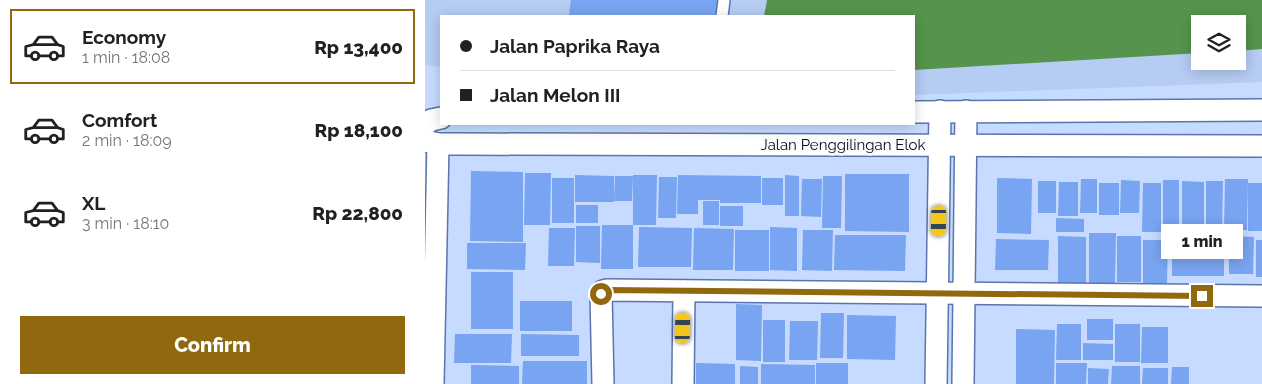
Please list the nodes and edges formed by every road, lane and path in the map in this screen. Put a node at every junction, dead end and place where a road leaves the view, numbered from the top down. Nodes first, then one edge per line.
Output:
1 (724, 0) edge
2 (722, 15) edge
3 (1262, 110) edge
4 (940, 111) junction
5 (966, 111) junction
6 (915, 112) edge
7 (440, 118) edge
8 (425, 125) edge
9 (431, 142) edge
10 (940, 145) junction
11 (966, 145) junction
12 (1262, 146) edge
13 (684, 291) junction
14 (938, 294) junction
15 (964, 294) junction
16 (1262, 296) edge
17 (433, 384) edge
18 (603, 384) edge
19 (683, 384) edge
20 (936, 384) edge
21 (963, 384) edge

1 - 2 lane
3 - 5 street
4 - 5 street
4 - 6 street
4 - 10 street
5 - 11 street
7 - 8 street
9 - 10 street, Jalan Penggilingan Elok
9 - 17 street
10 - 11 street, Jalan Penggilingan Elok
10 - 14 street
11 - 12 street, Jalan Penggilingan Elok
11 - 15 street
13 - 14 street
13 - 18 street
13 - 19 street
14 - 15 street
14 - 20 street
15 - 16 street
15 - 21 street

